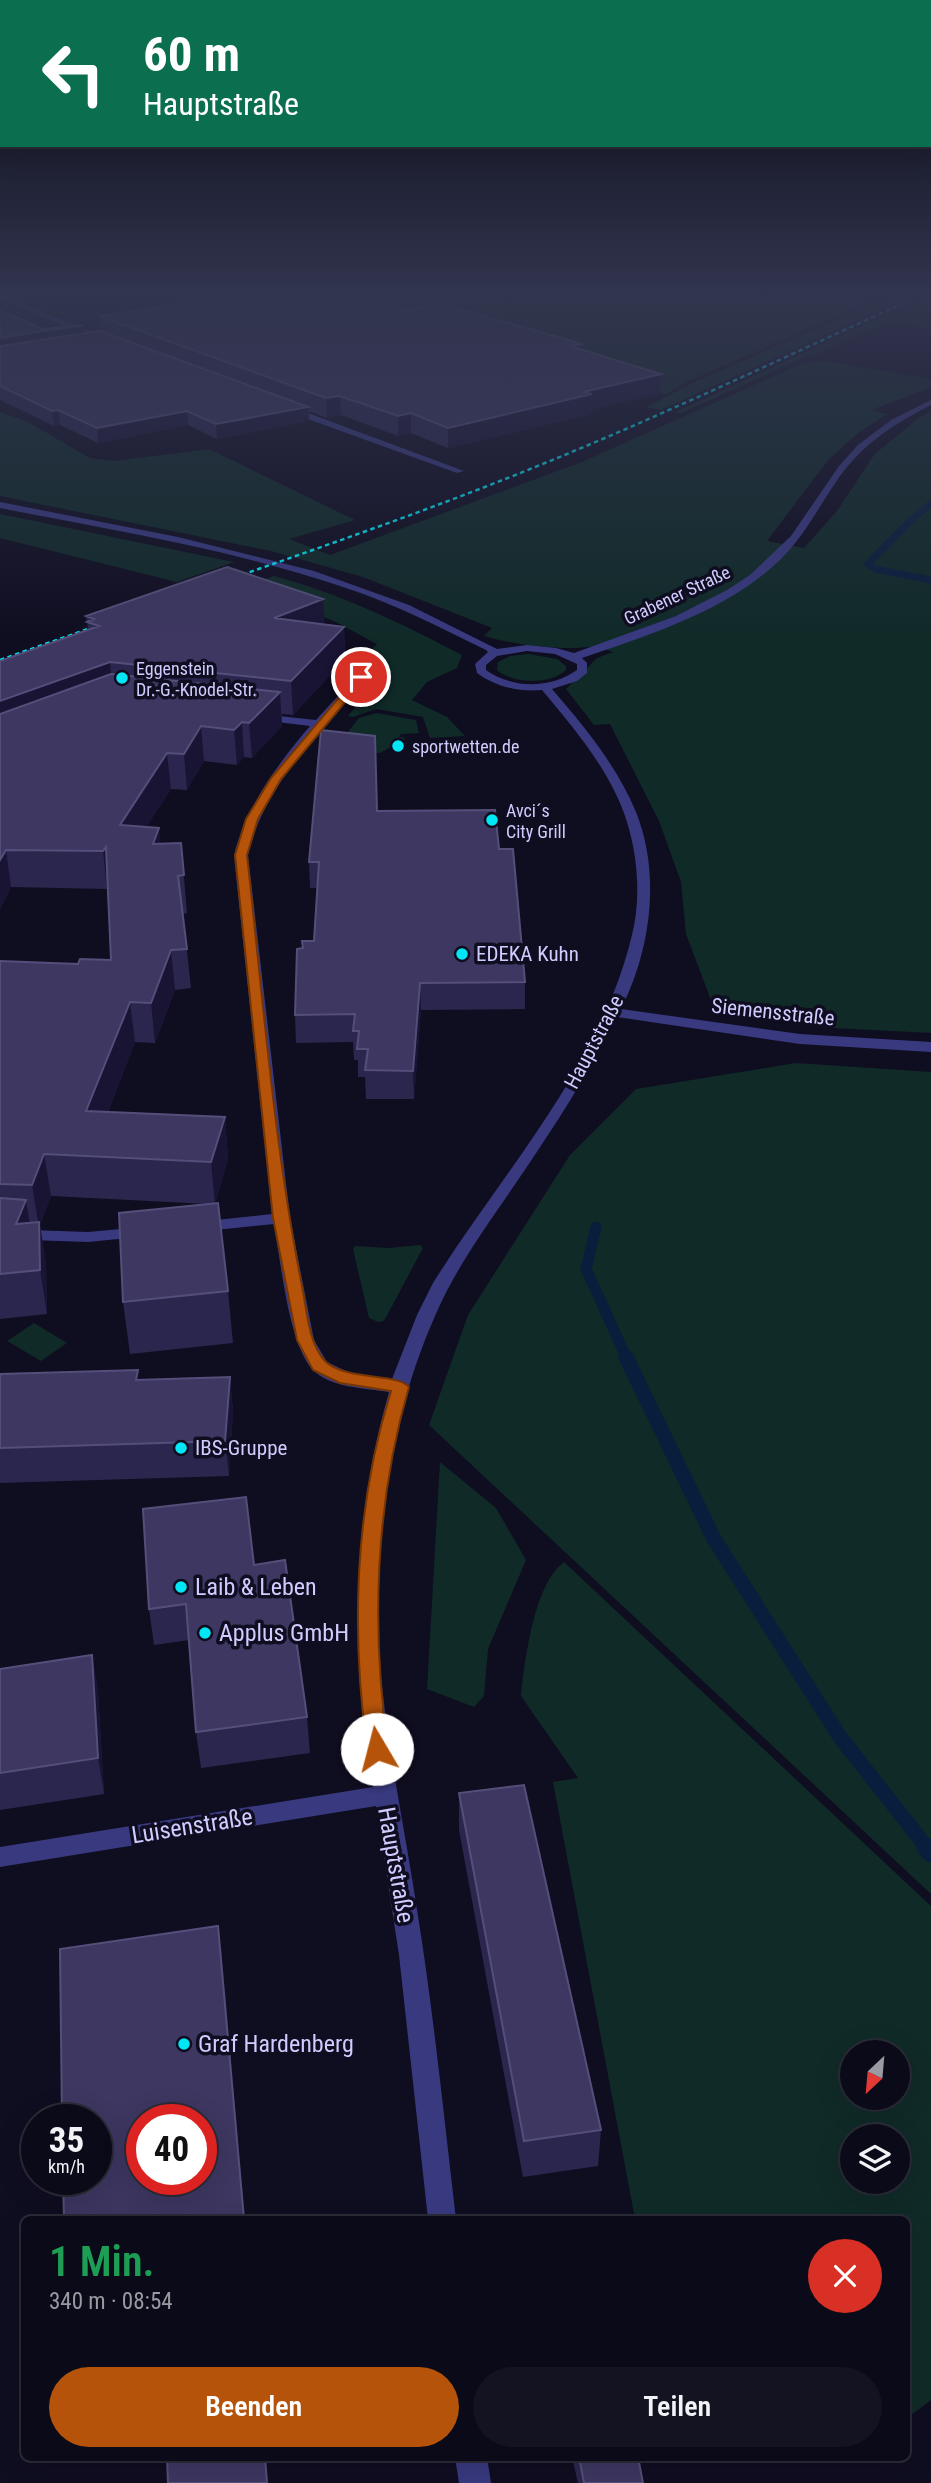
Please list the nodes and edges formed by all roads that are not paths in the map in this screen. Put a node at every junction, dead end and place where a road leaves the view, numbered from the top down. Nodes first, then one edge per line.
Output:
1 (288, 409) edge
2 (918, 409) edge
3 (460, 471) dead end
4 (0, 505) edge
5 (494, 653) junction
6 (574, 657) junction
7 (361, 677) dead end
8 (544, 686) junction
9 (245, 715) edge
10 (319, 724) junction
11 (612, 1012) junction
12 (931, 1046) edge
13 (281, 1218) junction
14 (0, 1234) edge
15 (401, 1387) junction
16 (384, 1794) junction
17 (0, 1857) edge
18 (442, 2216) edge
19 (472, 2461) edge
20 (475, 2483) edge

1 - 3 street
2 - 6 street, Grabener Straße
4 - 5 street
5 - 6 street
5 - 8 street
6 - 8 street
7 - 10 street
8 - 11 street, Hauptstraße
9 - 10 street
10 - 13 street
11 - 12 street, Siemensstraße
11 - 15 street, Hauptstraße
13 - 14 street
13 - 15 street
15 - 16 street, Hauptstraße
16 - 17 street, Luisenstraße
16 - 18 street, Hauptstraße
19 - 20 street

